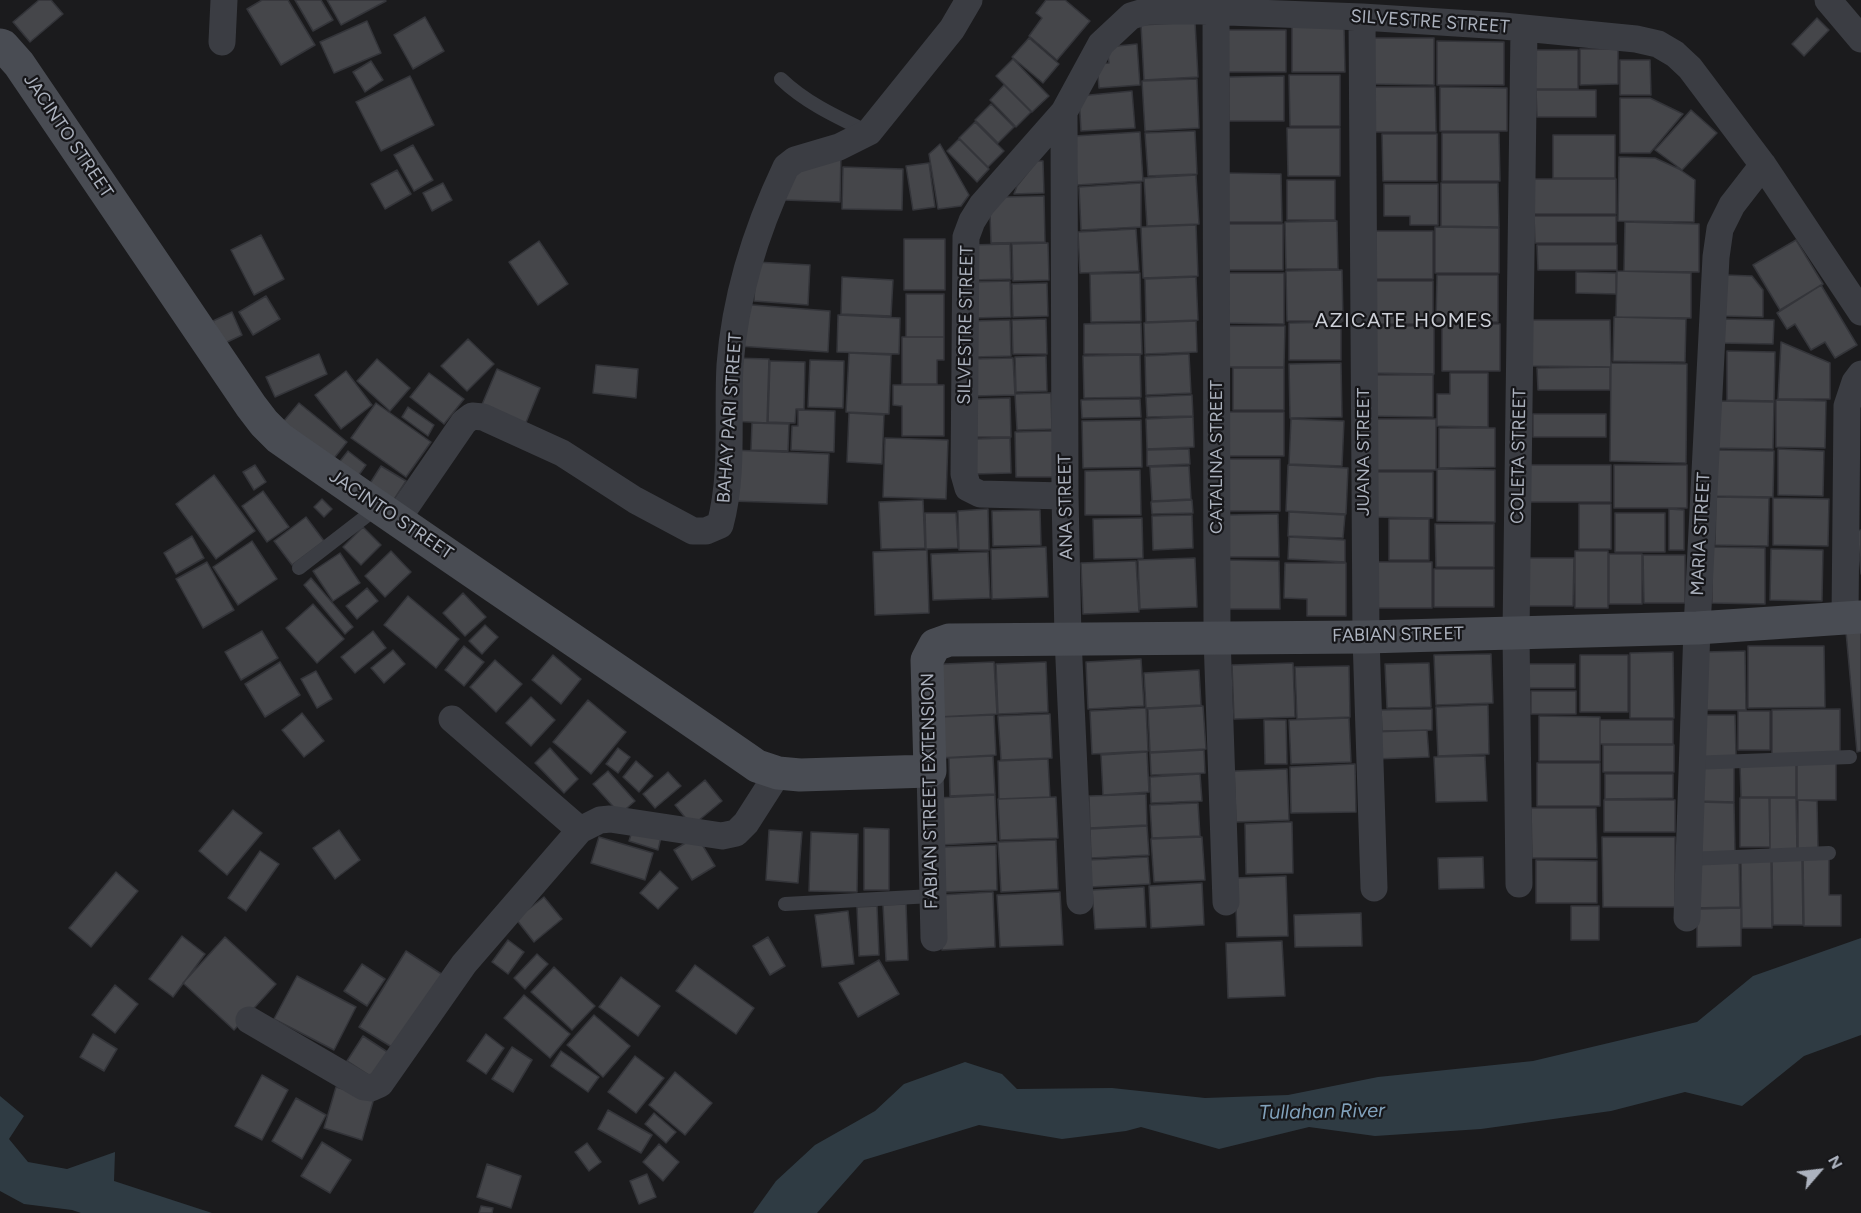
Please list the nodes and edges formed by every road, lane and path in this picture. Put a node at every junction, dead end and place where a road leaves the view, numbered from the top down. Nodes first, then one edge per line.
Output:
1 (224, 0) edge
2 (969, 0) edge
3 (1828, 0) edge
4 (1216, 11) junction
5 (1362, 17) junction
6 (1524, 28) junction
7 (1861, 39) edge
8 (222, 42) dead end
9 (0, 45) edge
10 (781, 79) dead end
11 (1064, 112) junction
12 (869, 132) junction
13 (1763, 165) junction
14 (1861, 312) edge
15 (1861, 374) edge
16 (1065, 496) junction
17 (387, 514) junction
18 (299, 568) dead end
19 (1853, 617) edge
20 (1696, 628) junction
21 (1516, 633) junction
22 (1217, 637) junction
23 (1366, 637) junction
24 (1068, 638) junction
25 (935, 645) joint
26 (452, 719) dead end
27 (1850, 757) dead end
28 (1691, 763) junction
29 (930, 771) junction
30 (778, 773) junction
31 (580, 830) junction
32 (1829, 853) dead end
33 (1688, 859) junction
34 (1519, 884) dead end
35 (1374, 888) dead end
36 (932, 896) junction
37 (1080, 901) dead end
38 (1226, 902) dead end
39 (784, 904) dead end
40 (1687, 918) dead end
41 (934, 939) dead end
42 (249, 1020) dead end

1 - 8 street
2 - 12 street, BAHAY PARI STREET
3 - 7 street
4 - 5 street, SILVESTRE STREET
4 - 11 street, SILVESTRE STREET
4 - 22 street, CATALINA STREET
5 - 6 street, SILVESTRE STREET
5 - 23 street, JUANA STREET
6 - 13 street, SILVESTRE STREET
6 - 21 street, COLETA STREET
9 - 17 street, JACINTO STREET
10 - 12 lane
11 - 16 street, ANA STREET
11 - 16 street, SILVESTRE STREET
12 - 17 street, BAHAY PARI STREET
13 - 14 street, SILVESTRE STREET
13 - 20 street, MARIA STREET
15 - 19 street
16 - 24 street, ANA STREET
17 - 18 lane
17 - 30 street, JACINTO STREET
19 - 20 street, FABIAN STREET
20 - 21 street, FABIAN STREET
20 - 28 street, MARIA STREET
21 - 23 street, FABIAN STREET
21 - 34 street, COLETA STREET
22 - 23 street, FABIAN STREET
22 - 24 street, FABIAN STREET
22 - 38 street, CATALINA STREET
23 - 35 street, JUANA STREET
24 - 25 street, FABIAN STREET
24 - 37 street, ANA STREET
25 - 29 street, FABIAN STREET EXTENSION
26 - 31 street
27 - 28 lane
28 - 33 street, MARIA STREET
29 - 30 street, JACINTO STREET
29 - 36 street, FABIAN STREET EXTENSION
30 - 31 street
31 - 42 street
32 - 33 lane
33 - 40 street, MARIA STREET
36 - 39 lane
36 - 41 street, FABIAN STREET EXTENSION

